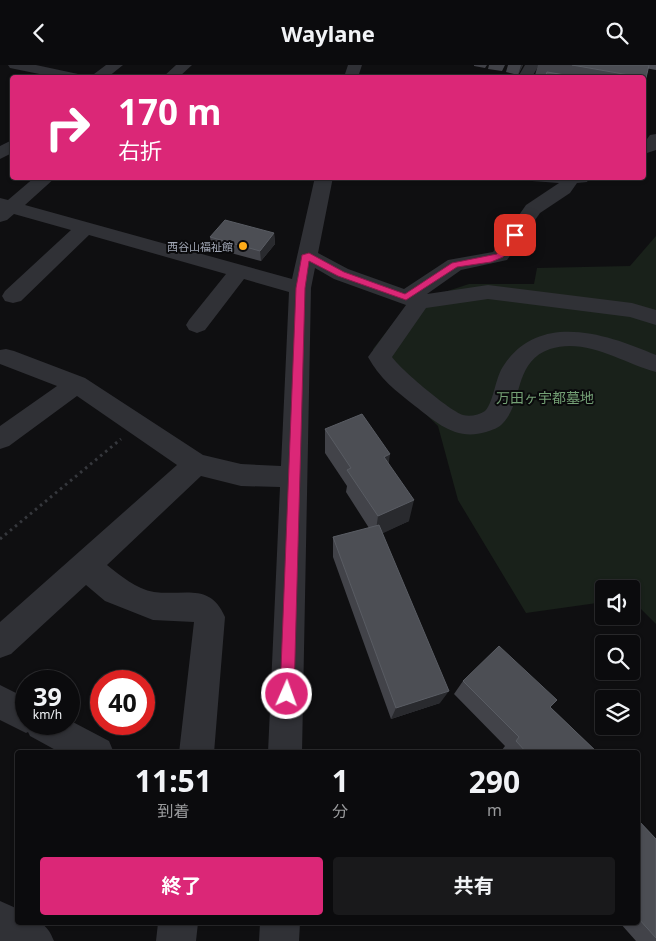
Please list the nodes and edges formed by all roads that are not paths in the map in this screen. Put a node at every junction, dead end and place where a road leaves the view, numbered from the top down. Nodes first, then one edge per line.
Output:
1 (15, 65) edge
2 (116, 65) edge
3 (185, 65) edge
4 (193, 65) edge
5 (650, 65) edge
6 (656, 66) edge
7 (62, 75) edge
8 (102, 75) edge
9 (172, 75) edge
10 (180, 75) edge
11 (656, 139) edge
12 (646, 148) edge
13 (44, 180) edge
14 (323, 180) edge
15 (575, 180) edge
16 (4, 209) edge
17 (86, 227) junction
18 (306, 255) junction
19 (239, 271) junction
20 (300, 288) junction
21 (13, 296) dead end
22 (412, 300) junction
23 (656, 318) edge
24 (197, 325) dead end
25 (6, 357) dead end
26 (656, 364) edge
27 (77, 384) junction
28 (0, 439) edge
29 (196, 464) junction
30 (294, 477) junction
31 (86, 566) junction
32 (0, 643) edge
33 (0, 702) edge
34 (15, 710) edge
35 (63, 735) edge
36 (91, 750) edge
37 (196, 750) edge
38 (285, 750) edge
39 (0, 921) edge
40 (178, 925) edge
41 (280, 925) edge
42 (34, 941) edge
43 (176, 941) edge
44 (279, 941) edge

1 - 7 street
2 - 8 street
3 - 9 street
4 - 10 street
5 - 6 main road
11 - 12 street
13 - 16 street
14 - 18 street
15 - 22 street
16 - 17 street
17 - 19 street
17 - 21 street
18 - 20 street
18 - 22 street
19 - 20 street
19 - 24 street
20 - 30 street
22 - 23 street
22 - 26 street
25 - 27 street
27 - 28 street
27 - 29 street
29 - 30 street
29 - 31 street
30 - 38 street
31 - 32 street
31 - 37 street
33 - 34 street
35 - 36 street
39 - 42 street
40 - 43 street
41 - 44 street

